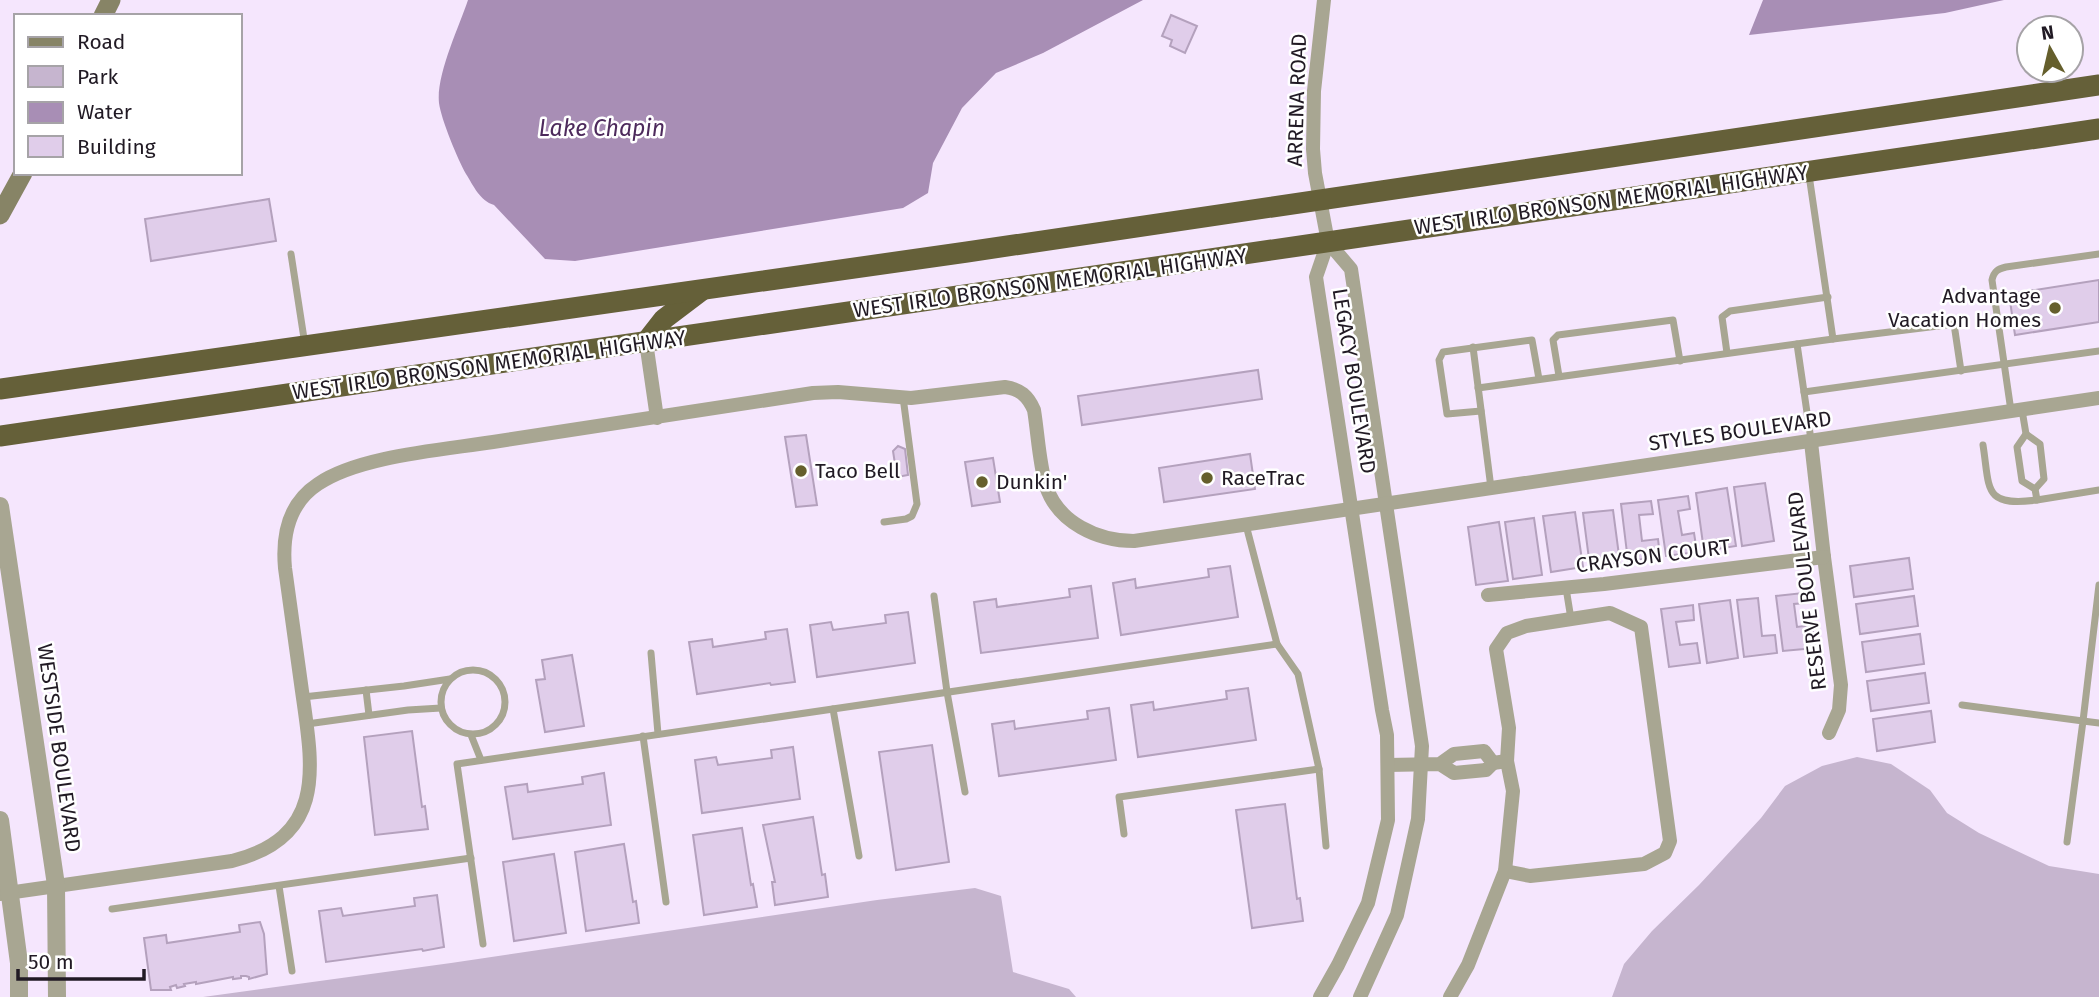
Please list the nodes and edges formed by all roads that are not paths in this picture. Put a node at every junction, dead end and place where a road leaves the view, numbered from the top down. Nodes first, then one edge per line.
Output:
1 (1324, 0) edge
2 (2099, 85) edge
3 (2099, 129) edge
4 (1808, 171) junction
5 (22, 175) edge
6 (1319, 200) junction
7 (0, 215) edge
8 (1328, 242) junction
9 (291, 254) dead end
10 (2099, 254) edge
11 (703, 289) junction
12 (1828, 297) junction
13 (1833, 339) junction
14 (646, 342) junction
15 (1797, 344) junction
16 (305, 346) junction
17 (1473, 347) junction
18 (2099, 351) edge
19 (1727, 353) junction
20 (1679, 361) junction
21 (2004, 365) junction
22 (1961, 371) junction
23 (1559, 376) junction
24 (1539, 379) junction
25 (1478, 388) junction
26 (0, 389) edge
27 (1804, 392) junction
28 (902, 397) junction
29 (2099, 398) edge
30 (2017, 410) junction
31 (1481, 411) junction
32 (657, 418) junction
33 (2026, 434) junction
34 (0, 436) edge
35 (1811, 442) junction
36 (1983, 445) dead end
37 (1492, 488) junction
38 (2035, 489) junction
39 (2099, 490) edge
40 (2037, 500) junction
41 (1387, 503) junction
42 (0, 506) edge
43 (1353, 509) junction
44 (884, 522) dead end
45 (1246, 524) junction
46 (1824, 557) junction
47 (2099, 585) edge
48 (1566, 588) junction
49 (1488, 595) dead end
50 (934, 596) dead end
51 (1571, 619) junction
52 (1277, 644) junction
53 (651, 653) dead end
54 (451, 678) junction
55 (366, 690) junction
56 (947, 692) junction
57 (303, 697) junction
58 (1962, 705) dead end
59 (441, 708) junction
60 (833, 709) junction
61 (369, 715) junction
62 (2083, 721) junction
63 (2099, 723) edge
64 (307, 724) junction
65 (1829, 733) dead end
66 (658, 734) junction
67 (471, 735) junction
68 (643, 736) junction
69 (481, 760) junction
70 (1500, 762) junction
71 (1421, 764) junction
72 (1388, 765) junction
73 (1319, 769) junction
74 (965, 792) dead end
75 (0, 820) edge
76 (1124, 834) dead end
77 (2067, 842) dead end
78 (1326, 846) dead end
79 (859, 856) dead end
80 (471, 859) junction
81 (1505, 871) junction
82 (56, 885) junction
83 (279, 886) junction
84 (5, 893) edge
85 (666, 902) dead end
86 (112, 909) dead end
87 (483, 944) dead end
88 (292, 971) dead end
89 (19, 997) edge
90 (57, 997) edge
91 (1320, 997) edge
92 (1360, 997) edge
93 (1450, 997) edge

1 - 6 street, ARRENA ROAD
2 - 6 highway, WEST IRLO BRONSON MEMORIAL HIGHWAY
3 - 4 highway, WEST IRLO BRONSON MEMORIAL HIGHWAY
4 - 8 highway, WEST IRLO BRONSON MEMORIAL HIGHWAY
4 - 12 lane
5 - 7 main road
6 - 8 street, ARRENA ROAD
6 - 11 highway, WEST IRLO BRONSON MEMORIAL HIGHWAY
8 - 14 highway, WEST IRLO BRONSON MEMORIAL HIGHWAY
8 - 41 street, LEGACY BOULEVARD
8 - 43 street, LEGACY BOULEVARD
9 - 16 lane
10 - 21 lane
11 - 14 highway
11 - 16 highway, WEST IRLO BRONSON MEMORIAL HIGHWAY
12 - 13 lane
12 - 19 lane
13 - 15 lane
13 - 22 lane
14 - 32 street
14 - 34 highway, WEST IRLO BRONSON MEMORIAL HIGHWAY
15 - 19 lane
15 - 27 lane
16 - 26 highway, WEST IRLO BRONSON MEMORIAL HIGHWAY
17 - 24 lane
17 - 25 lane
17 - 31 lane
18 - 21 lane
19 - 20 lane
20 - 23 lane
20 - 23 lane
21 - 22 lane
21 - 30 lane
22 - 27 lane
23 - 24 lane
24 - 25 lane
25 - 31 lane
27 - 35 lane
28 - 32 street
28 - 44 lane
28 - 45 street, STYLES BOULEVARD
29 - 30 street, STYLES BOULEVARD
30 - 33 lane
30 - 35 street, STYLES BOULEVARD
31 - 37 lane
32 - 57 street
33 - 38 lane
33 - 38 lane
35 - 37 street, STYLES BOULEVARD
35 - 46 street, RESERVE BOULEVARD
36 - 40 lane
37 - 41 street, STYLES BOULEVARD
38 - 40 lane
39 - 40 lane
41 - 43 street, STYLES BOULEVARD
41 - 71 street, LEGACY BOULEVARD
42 - 82 street, WESTSIDE BOULEVARD
43 - 45 street, STYLES BOULEVARD
43 - 72 street, LEGACY BOULEVARD
45 - 52 lane
46 - 48 street, CRAYSON COURT
46 - 65 street, RESERVE BOULEVARD
47 - 62 lane
48 - 49 street, CRAYSON COURT
48 - 51 lane
50 - 56 lane
51 - 70 street
51 - 81 street
52 - 56 lane
52 - 73 lane
53 - 66 lane
54 - 55 lane
54 - 59 lane
54 - 67 lane
55 - 57 lane
55 - 61 lane
56 - 60 lane
56 - 74 lane
57 - 64 street
58 - 62 lane
59 - 61 lane
59 - 67 lane
60 - 66 lane
60 - 79 lane
61 - 64 lane
62 - 63 lane
62 - 77 lane
64 - 82 street
66 - 68 lane
67 - 69 lane
68 - 69 lane
68 - 85 lane
69 - 80 lane
70 - 71 street
70 - 81 street
71 - 72 street
71 - 92 street, LEGACY BOULEVARD
72 - 91 street, LEGACY BOULEVARD
73 - 76 lane
73 - 78 lane
75 - 84 street
80 - 83 lane
80 - 87 lane
81 - 93 street
82 - 84 street
82 - 90 street, WESTSIDE BOULEVARD
83 - 86 lane
83 - 88 lane
84 - 89 street

